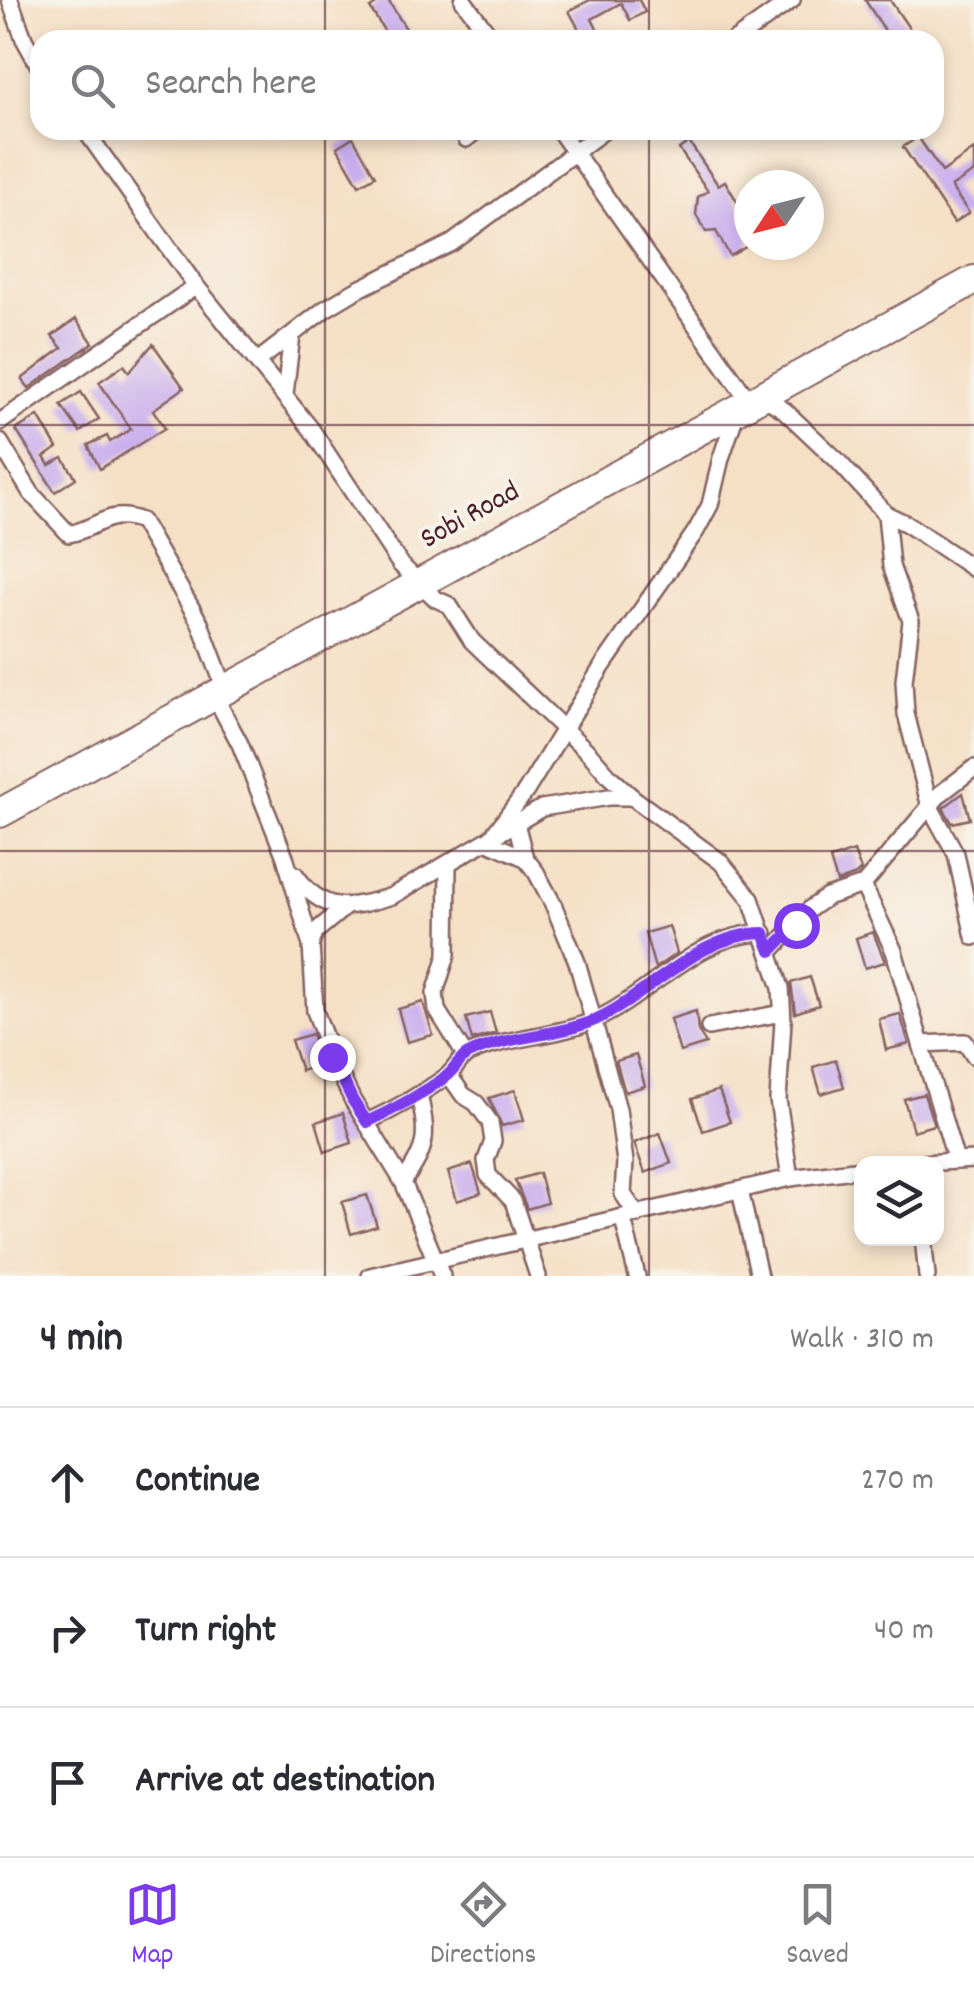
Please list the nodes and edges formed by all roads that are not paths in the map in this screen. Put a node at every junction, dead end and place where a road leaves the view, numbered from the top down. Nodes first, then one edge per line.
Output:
1 (10, 0) edge
2 (462, 0) edge
3 (792, 0) edge
4 (485, 30) edge
5 (749, 30) edge
6 (30, 50) edge
7 (92, 140) edge
8 (566, 140) edge
9 (590, 140) edge
10 (574, 151) junction
11 (974, 280) edge
12 (196, 286) junction
13 (292, 335) junction
14 (259, 360) junction
15 (285, 394) junction
16 (762, 399) junction
17 (0, 422) edge
18 (0, 442) edge
19 (886, 514) junction
20 (974, 569) edge
21 (417, 583) junction
22 (220, 692) junction
23 (563, 730) junction
24 (974, 768) edge
25 (632, 797) junction
26 (930, 807) junction
27 (0, 813) edge
28 (516, 823) junction
29 (488, 842) junction
30 (285, 857) junction
31 (525, 858) junction
32 (448, 866) junction
33 (417, 882) junction
34 (864, 885) junction
35 (446, 898) junction
36 (345, 906) junction
37 (764, 933) junction
38 (974, 938) edge
39 (312, 945) junction
40 (771, 951) junction
41 (782, 1013) junction
42 (592, 1021) junction
43 (709, 1026) dead end
44 (920, 1044) junction
45 (465, 1055) junction
46 (974, 1056) edge
47 (449, 1074) junction
48 (419, 1094) junction
49 (367, 1122) junction
50 (974, 1160) edge
51 (944, 1161) edge
52 (956, 1161) junction
53 (854, 1170) edge
54 (790, 1178) junction
55 (403, 1182) junction
56 (740, 1190) junction
57 (630, 1217) junction
58 (528, 1239) junction
59 (924, 1246) edge
60 (439, 1269) edge
61 (370, 1276) edge
62 (538, 1276) edge
63 (636, 1276) edge
64 (759, 1276) edge
65 (928, 1276) edge

1 - 6 street
2 - 4 street
3 - 5 street
7 - 12 street
8 - 10 street
9 - 10 street
10 - 13 street
10 - 16 street
11 - 16 highway, Sobi Road
12 - 14 street
12 - 17 street
13 - 14 street
13 - 15 street
14 - 15 street
15 - 21 street
16 - 19 street
16 - 21 highway, Sobi Road
16 - 23 street
18 - 22 street
19 - 20 street
19 - 26 street
21 - 22 highway, Sobi Road
21 - 23 street
22 - 27 highway, Sobi Road
22 - 30 street
23 - 25 street
23 - 29 street
24 - 26 street
25 - 28 street
25 - 37 street
26 - 34 street
26 - 38 street
28 - 29 street
28 - 31 street
29 - 31 street
29 - 32 street
30 - 36 street
30 - 39 street
31 - 42 street
32 - 33 street
32 - 35 street
33 - 35 street
33 - 36 street
34 - 40 street
34 - 44 street
35 - 45 street
36 - 39 street
37 - 40 street
37 - 42 street
39 - 49 street
40 - 41 street
41 - 43 street
41 - 54 street
42 - 45 street
42 - 57 street
44 - 46 street
44 - 52 street
45 - 47 street
47 - 48 street
47 - 58 street
48 - 49 street
48 - 55 street
49 - 55 street
50 - 52 street
51 - 52 street
53 - 54 street
54 - 56 street
55 - 60 street
56 - 57 street
56 - 64 street
57 - 58 street
57 - 63 street
58 - 60 street
58 - 62 street
59 - 65 street
60 - 61 street

